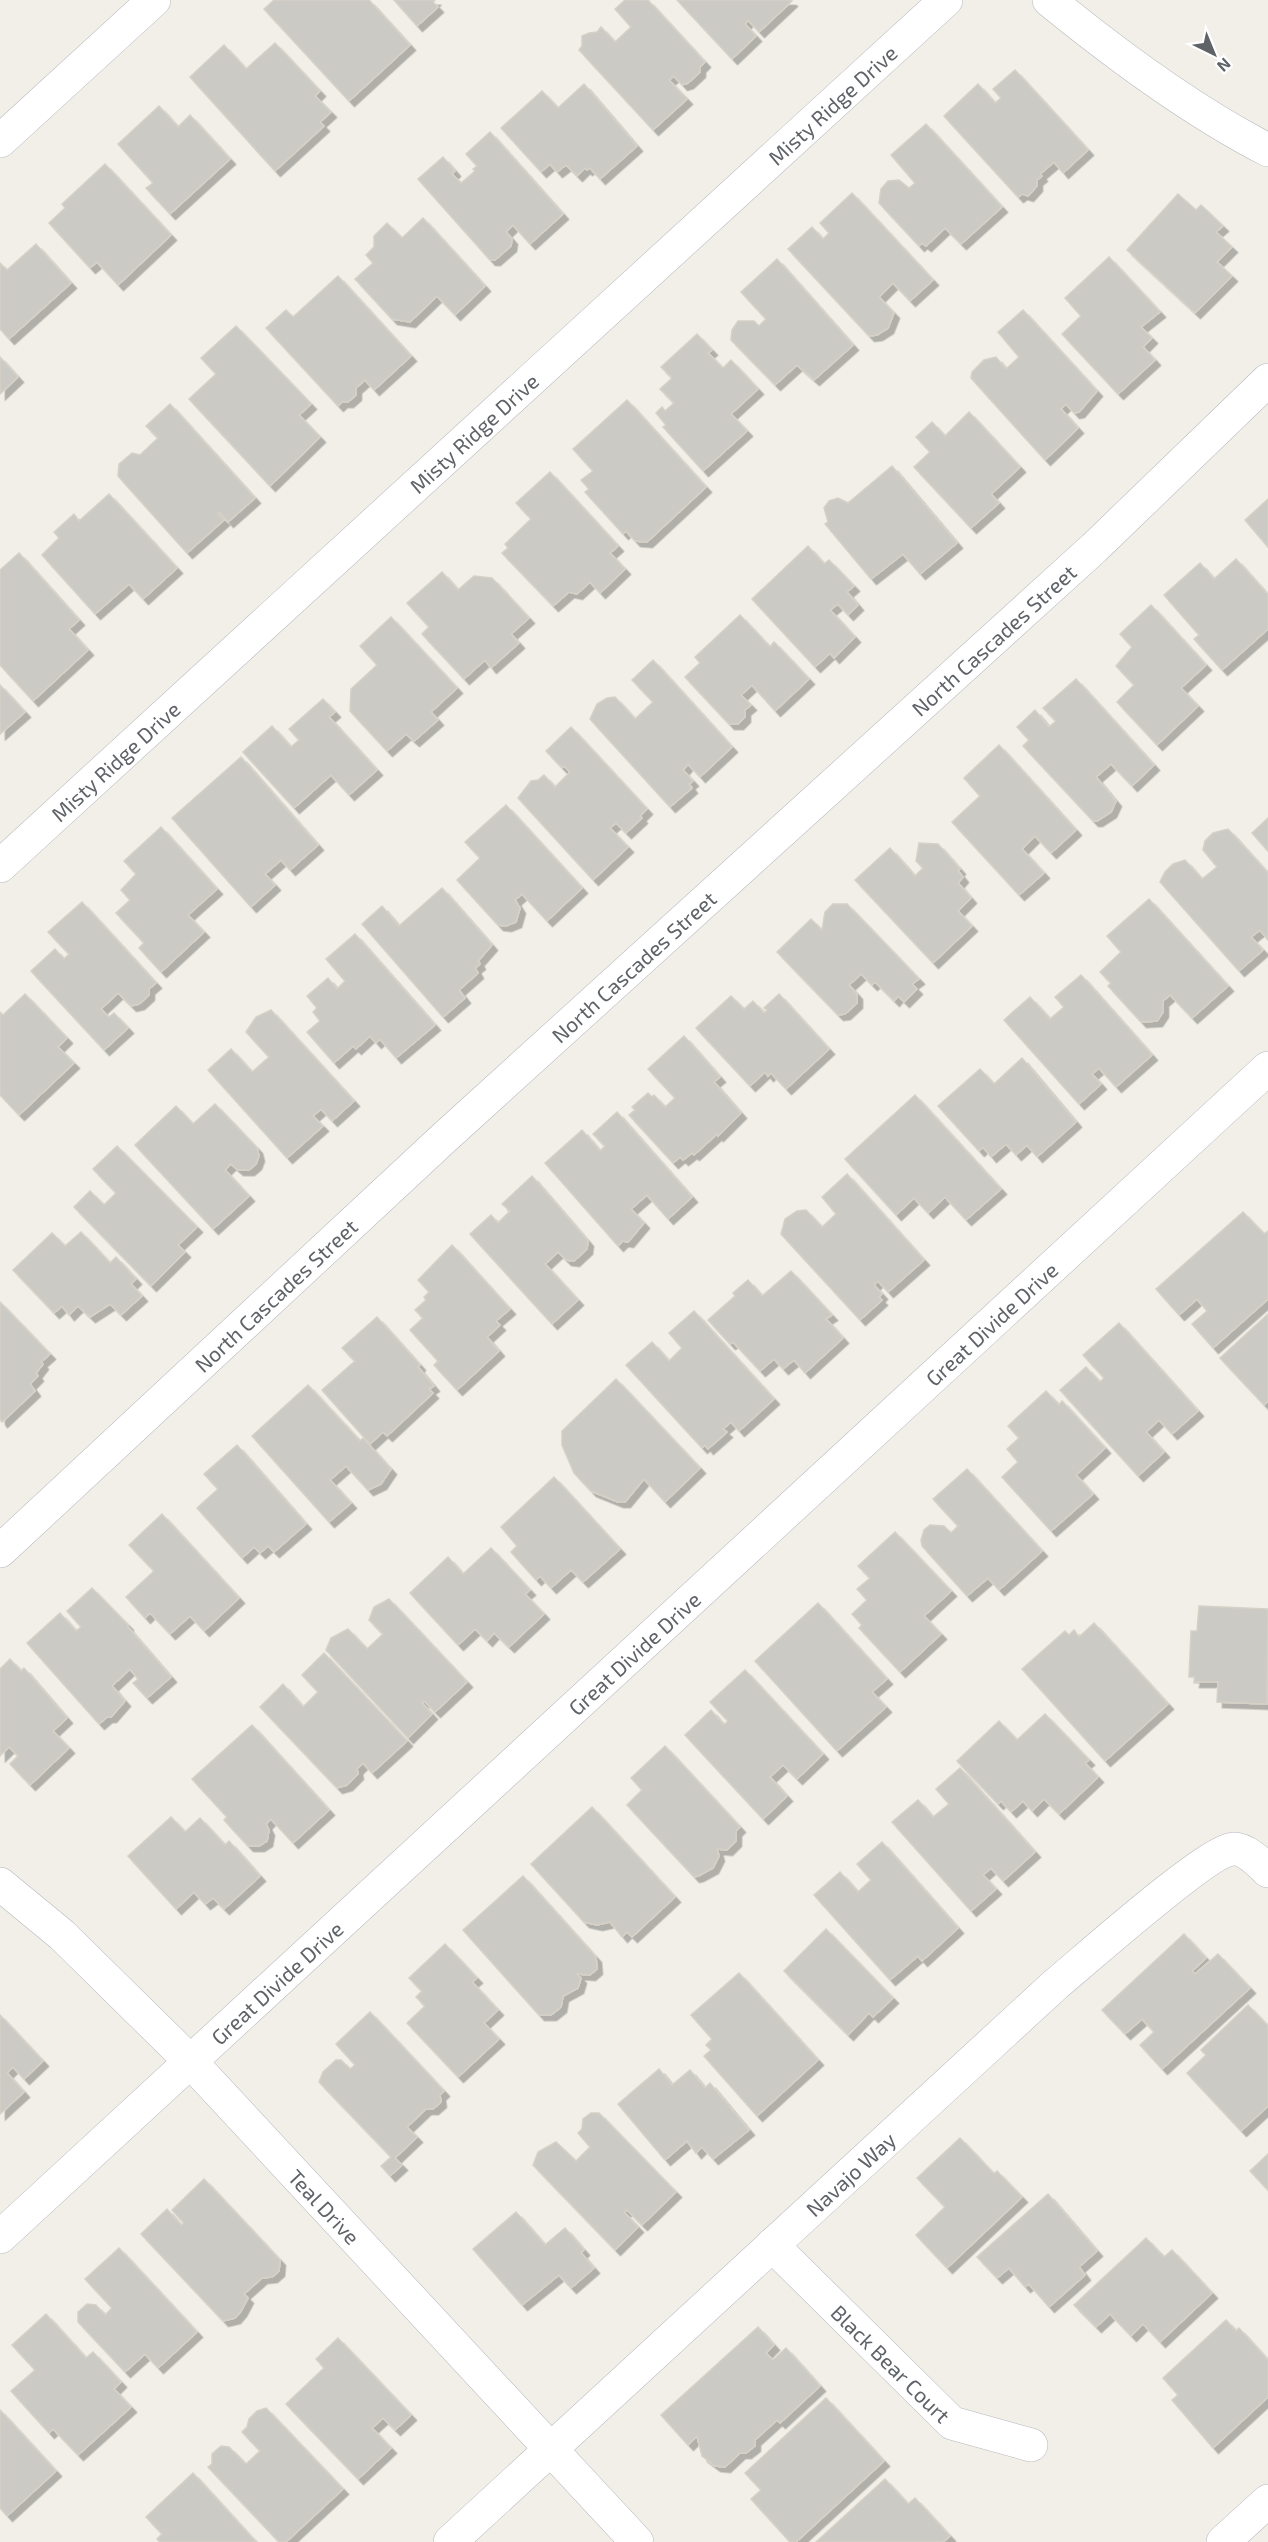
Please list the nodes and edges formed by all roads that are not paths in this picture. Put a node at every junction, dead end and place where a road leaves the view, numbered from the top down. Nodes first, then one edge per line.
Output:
1 (154, 0) edge
2 (946, 0) edge
3 (1049, 0) edge
4 (0, 141) edge
5 (1268, 150) edge
6 (1268, 380) edge
7 (0, 866) edge
8 (1268, 1068) edge
9 (0, 1551) edge
10 (1268, 1871) edge
11 (0, 1884) edge
12 (189, 2060) junction
13 (0, 2237) edge
14 (772, 2245) junction
15 (1031, 2445) dead end
16 (550, 2449) junction
17 (1268, 2501) edge
18 (450, 2542) edge
19 (637, 2542) edge
20 (1223, 2542) edge

1 - 4 street
2 - 7 street, Misty Ridge Drive
3 - 5 street
6 - 9 street, North Cascades Street
8 - 12 street, Great Divide Drive
10 - 14 street, Navajo Way
11 - 12 street, Teal Drive
12 - 13 street, Great Divide Drive
12 - 16 street, Teal Drive
14 - 15 street, Black Bear Court
14 - 16 street, Navajo Way
16 - 18 street, Navajo Way
16 - 19 street, Teal Drive
17 - 20 street

